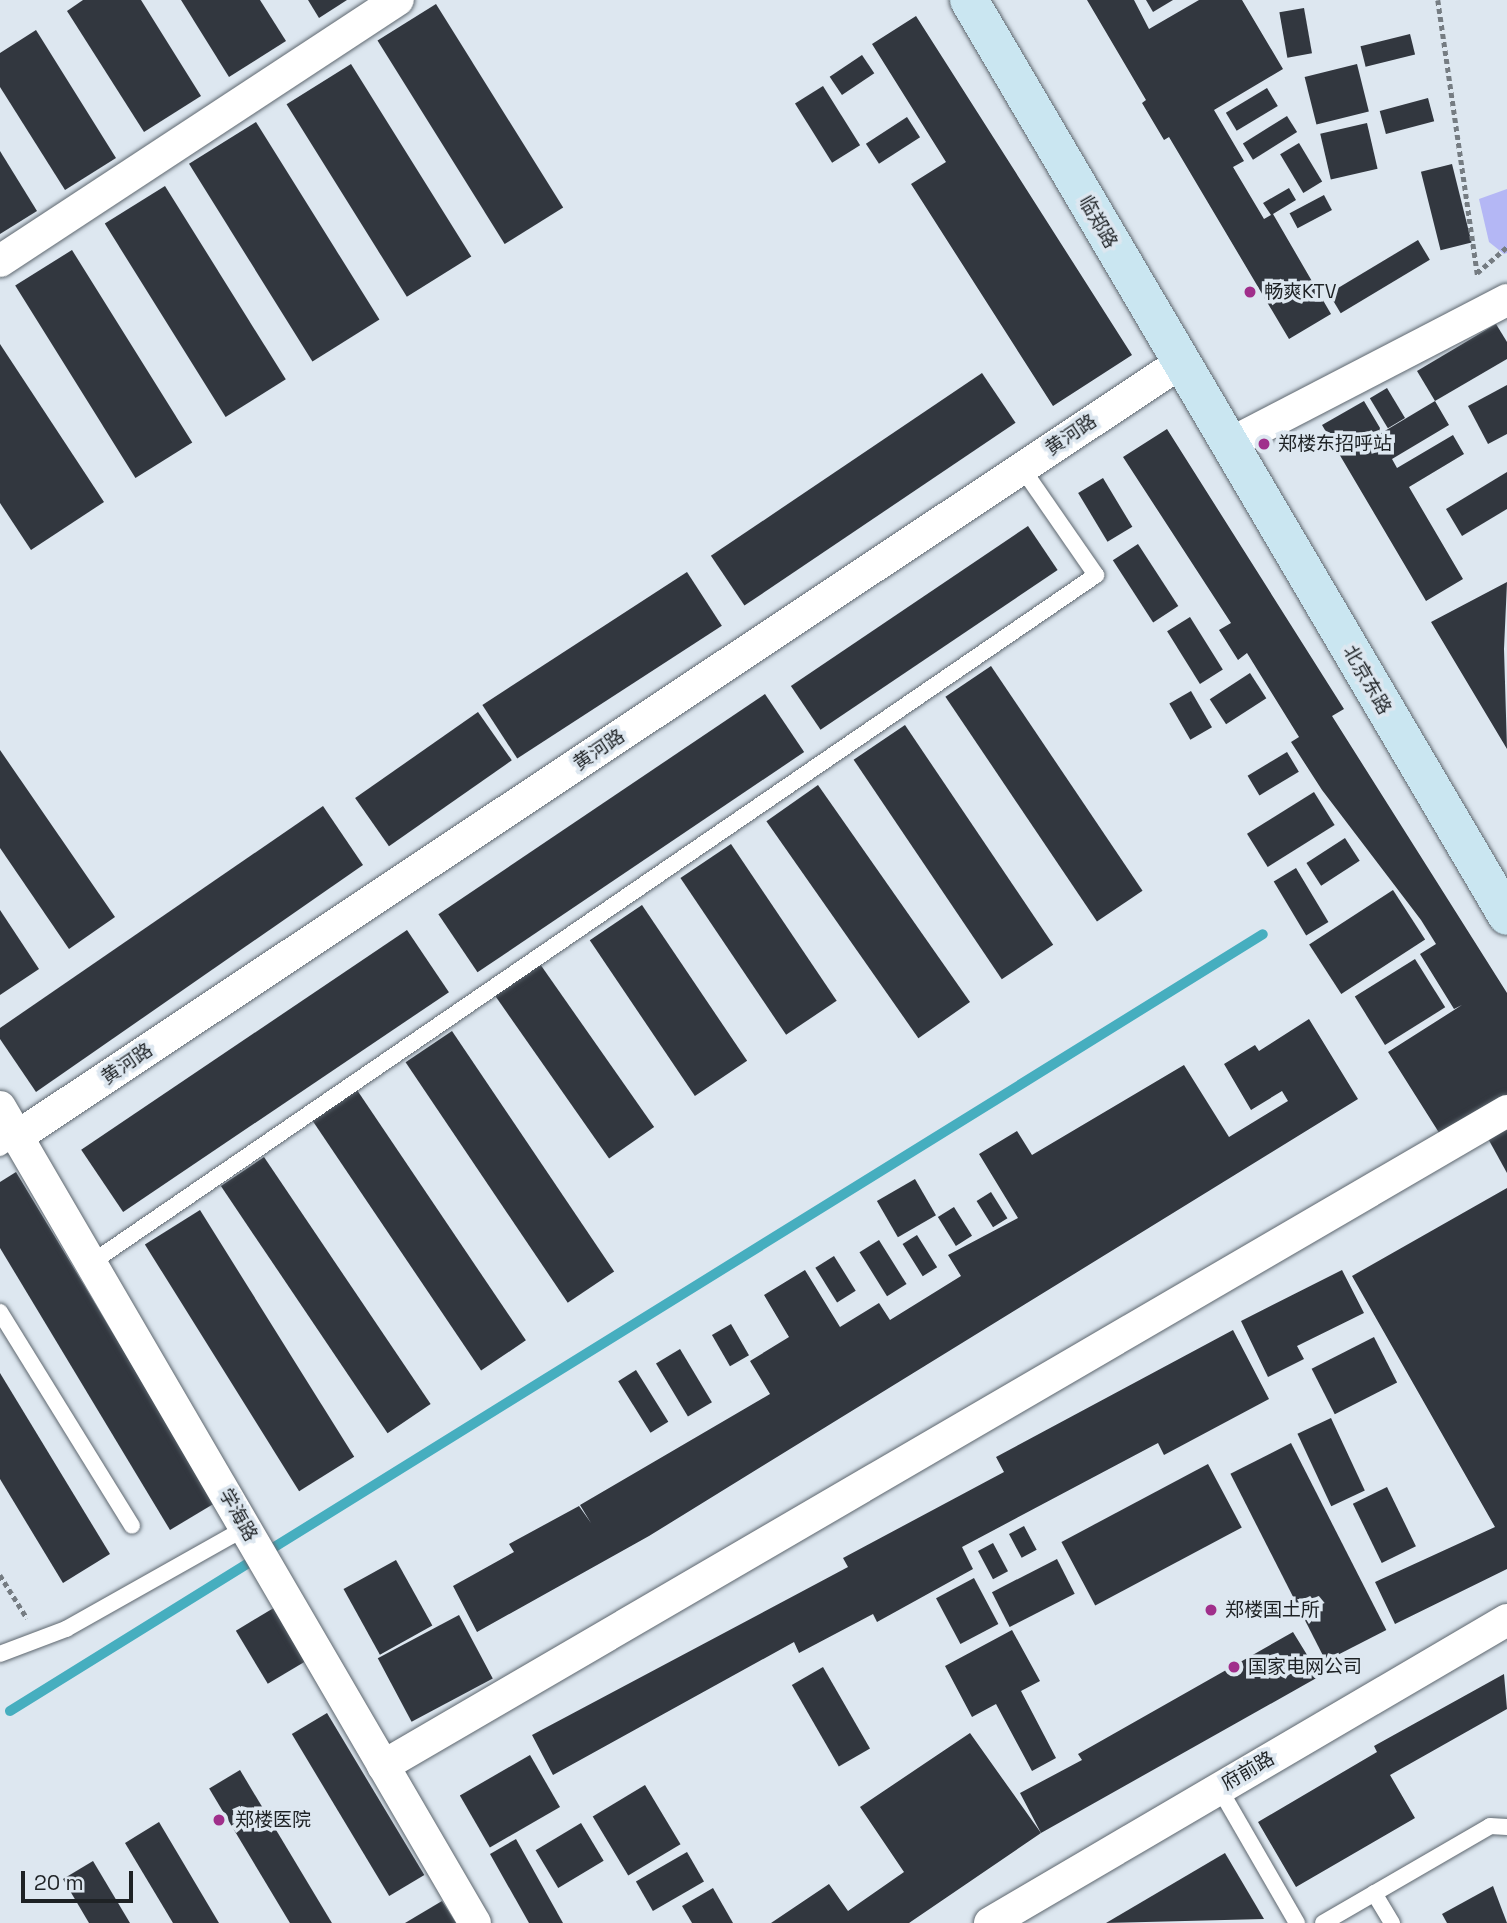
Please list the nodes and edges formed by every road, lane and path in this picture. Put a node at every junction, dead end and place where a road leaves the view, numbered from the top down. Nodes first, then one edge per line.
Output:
1 (398, 0) edge
2 (969, 0) edge
3 (1438, 0) edge
4 (1507, 247) edge
5 (0, 261) edge
6 (1477, 273) junction
7 (1495, 305) edge
8 (1180, 363) junction
9 (1229, 444) junction
10 (1022, 468) junction
11 (1507, 916) edge
12 (0, 1107) edge
13 (1507, 1111) edge
14 (9, 1142) edge
15 (91, 1263) junction
16 (0, 1312) edge
17 (132, 1526) dead end
18 (256, 1546) junction
19 (0, 1575) edge
20 (1507, 1620) edge
21 (41, 1639) junction
22 (0, 1654) edge
23 (383, 1766) junction
24 (1219, 1788) junction
25 (1507, 1827) edge
26 (1374, 1893) junction
27 (475, 1923) edge
28 (990, 1923) edge
29 (1297, 1923) edge
30 (1323, 1923) edge
31 (1392, 1923) edge

1 - 5 street
2 - 8 main road, 临郑路
3 - 6 path
4 - 6 path
6 - 7 path
7 - 9 street
8 - 9 main road, 临郑路
8 - 10 street, 黄河路
9 - 11 main road, 北京东路
10 - 14 street, 黄河路
10 - 15 lane
12 - 14 street, 学海路
13 - 23 street
14 - 15 street, 学海路
15 - 18 street, 学海路
16 - 17 lane
18 - 21 lane
18 - 23 street, 学海路
19 - 21 path
20 - 24 street, 府前路
21 - 22 lane
23 - 27 street, 学海路
24 - 28 street, 府前路
24 - 29 lane
25 - 26 lane
26 - 30 lane
26 - 31 lane

